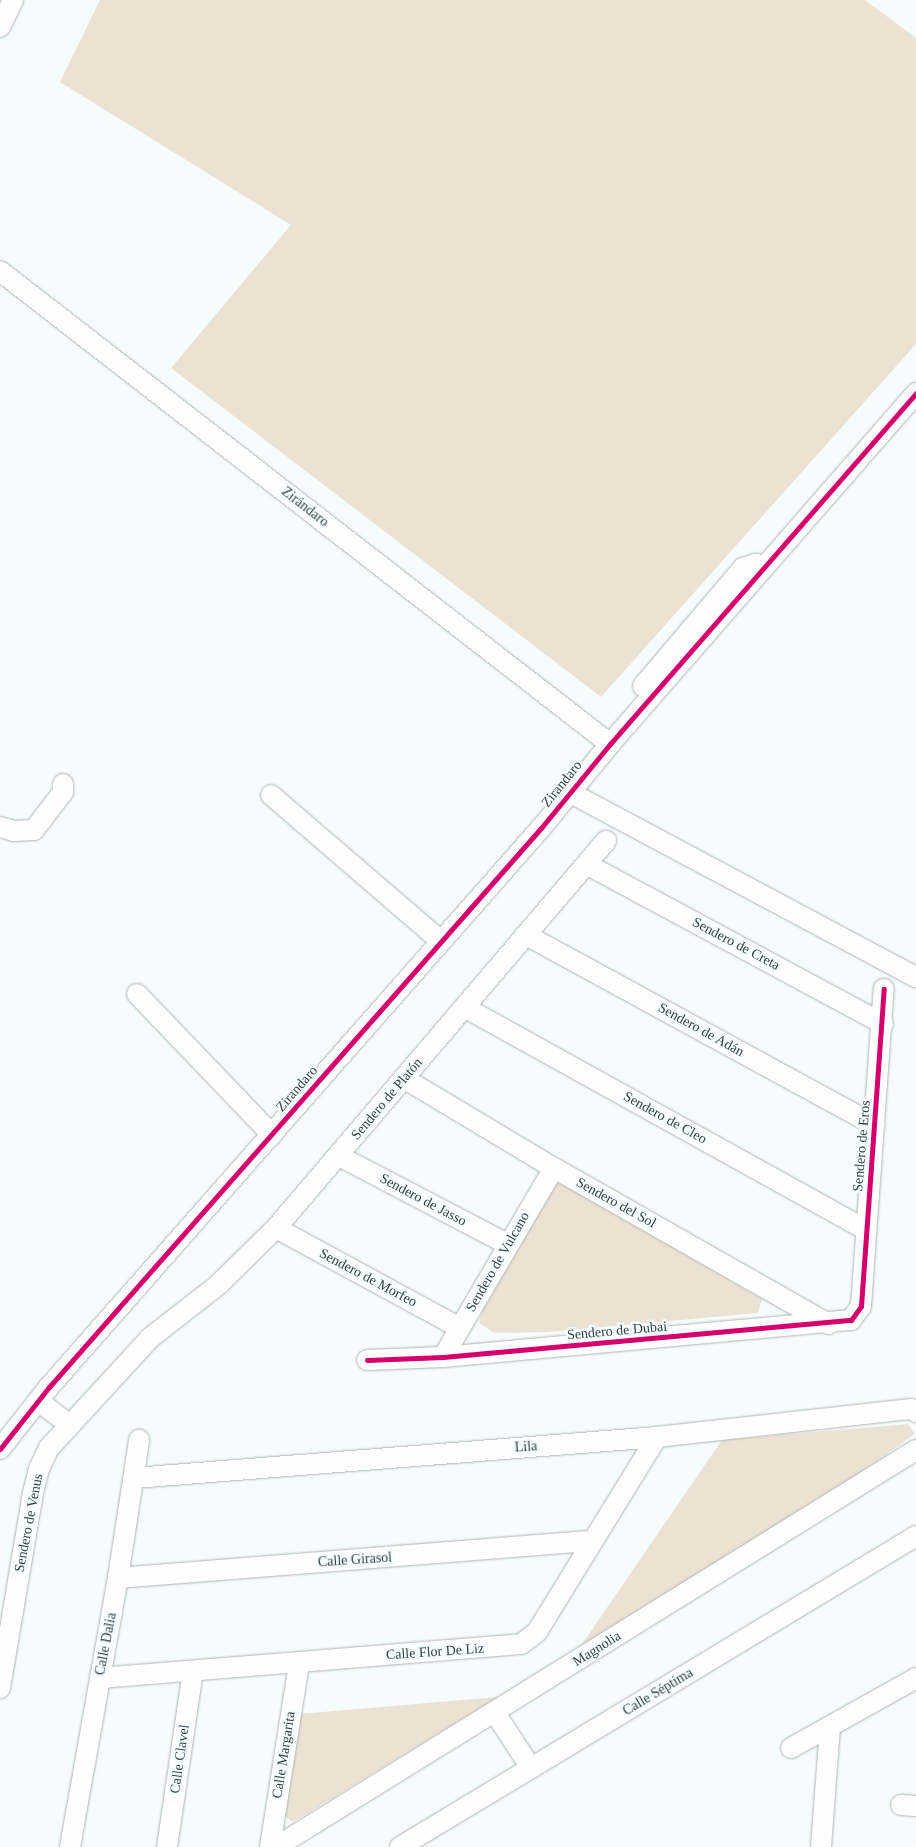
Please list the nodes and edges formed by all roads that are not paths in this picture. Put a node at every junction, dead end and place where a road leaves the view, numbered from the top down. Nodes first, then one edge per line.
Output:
1 (13, 0) edge
2 (0, 27) edge
3 (0, 271) edge
4 (916, 393) edge
5 (605, 740) junction
6 (63, 784) dead end
7 (570, 792) junction
8 (271, 795) dead end
9 (0, 827) edge
10 (606, 842) dead end
11 (588, 865) junction
12 (526, 935) junction
13 (441, 941) junction
14 (916, 977) edge
15 (884, 989) dead end
16 (137, 994) dead end
17 (464, 1007) junction
18 (883, 1024) junction
19 (405, 1079) junction
20 (875, 1125) junction
21 (272, 1135) junction
22 (339, 1156) junction
23 (554, 1168) junction
24 (276, 1228) junction
25 (866, 1229) junction
26 (507, 1244) junction
27 (861, 1306) joint
28 (829, 1324) junction
29 (460, 1328) junction
30 (150, 1338) joint
31 (442, 1357) junction
32 (367, 1360) dead end
33 (38, 1401) junction
34 (916, 1412) edge
35 (70, 1425) junction
36 (657, 1438) junction
37 (139, 1440) dead end
38 (0, 1449) edge
39 (916, 1450) edge
40 (134, 1478) junction
41 (916, 1536) edge
42 (592, 1541) junction
43 (118, 1578) junction
44 (298, 1663) junction
45 (193, 1671) junction
46 (100, 1678) junction
47 (912, 1683) edge
48 (0, 1688) edge
49 (495, 1713) junction
50 (830, 1726) junction
51 (790, 1748) dead end
52 (531, 1768) junction
53 (70, 1847) edge
54 (167, 1847) edge
55 (270, 1847) edge
56 (276, 1847) edge
57 (400, 1847) edge
58 (821, 1847) edge

1 - 2 street
3 - 5 street, Zirándaro
4 - 5 street, Zirandaro
5 - 7 street, Zirandaro
6 - 9 street
7 - 13 street, Zirandaro
7 - 14 street
8 - 13 street
10 - 11 street, Sendero de Platón
11 - 12 street, Sendero de Platón
11 - 18 street, Sendero de Creta
12 - 17 street, Sendero de Platón
12 - 20 street, Sendero de Adán
13 - 21 street, Zirandaro
15 - 18 street, Sendero de Eros
16 - 21 street
17 - 19 street, Sendero de Platón
17 - 25 street, Sendero de Cleo
18 - 20 street, Sendero de Eros
19 - 22 street, Sendero de Platón
19 - 23 street, Sendero del Sol
20 - 25 street, Sendero de Eros
21 - 33 street, Zirandaro
22 - 24 street, Sendero de Platón
22 - 26 street, Sendero de Jasso
23 - 26 street, Sendero de Vulcano
23 - 28 street, Sendero del Sol
24 - 29 street, Sendero de Morfeo
24 - 30 street, Sendero de Platón
25 - 27 street, Sendero de Eros
26 - 29 street, Sendero de Vulcano
27 - 28 street, Sendero de Dubai
28 - 31 street, Sendero de Dubai
29 - 31 street, Sendero de Vulcano
30 - 35 street, Sendero de Venus
31 - 32 street, Sendero de Dubai
33 - 35 street
33 - 38 street, Zirandaro
34 - 36 street, Lila
35 - 48 street, Sendero de Venus
36 - 40 street, Lila
36 - 42 street, Calle Flor De Liz
37 - 40 street, Calle Dalia
39 - 49 street, Magnolia
40 - 43 street, Calle Dalia
41 - 52 street, Calle Séptima
42 - 43 street, Calle Girasol
42 - 44 street, Calle Flor De Liz
43 - 46 street, Calle Dalia
44 - 45 street, Calle Flor De Liz
44 - 55 street, Calle Margarita
45 - 46 street, Calle Flor De Liz
45 - 54 street, Calle Clavel
46 - 53 street, Calle Dalia
47 - 50 street
49 - 52 street
49 - 56 street, Magnolia
50 - 51 street
50 - 58 street
52 - 57 street, Calle Séptima

